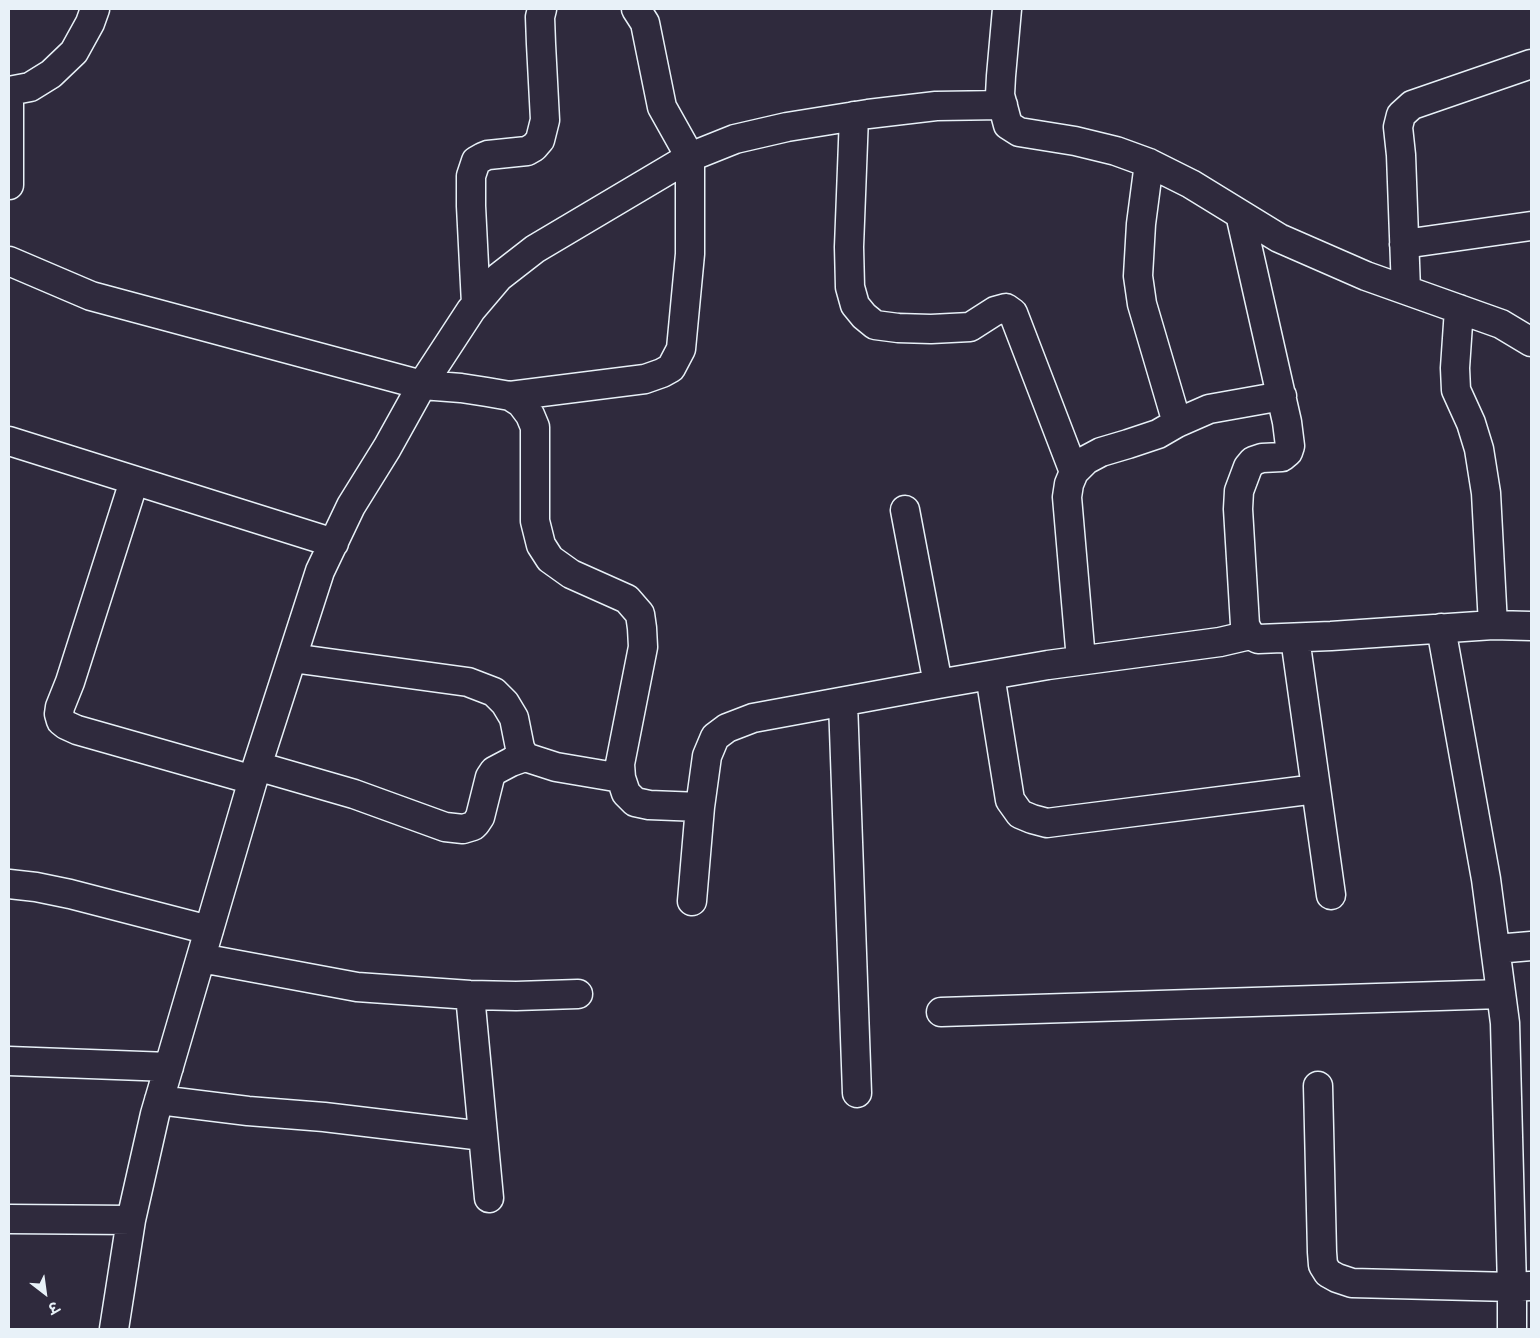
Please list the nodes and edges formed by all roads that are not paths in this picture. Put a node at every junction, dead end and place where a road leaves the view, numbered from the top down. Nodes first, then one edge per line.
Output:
1 (95, 9) edge
2 (542, 9) edge
3 (636, 9) edge
4 (1007, 9) edge
5 (1531, 64) edge
6 (9, 91) edge
7 (1003, 105) junction
8 (854, 116) junction
9 (690, 157) junction
10 (1150, 163) junction
11 (9, 185) edge
12 (1240, 214) junction
13 (1531, 226) edge
14 (1404, 244) junction
15 (9, 261) edge
16 (1406, 290) junction
17 (476, 304) junction
18 (1459, 309) junction
19 (1531, 342) edge
20 (422, 385) junction
21 (510, 396) junction
22 (1282, 396) junction
23 (1177, 423) junction
24 (9, 441) edge
25 (1074, 472) junction
26 (134, 481) junction
27 (905, 510) dead end
28 (334, 543) junction
29 (1493, 624) junction
30 (1531, 626) edge
31 (1442, 628) junction
32 (1250, 635) junction
33 (1295, 638) junction
34 (292, 658) junction
35 (1081, 660) junction
36 (990, 676) junction
37 (938, 684) junction
38 (843, 702) junction
39 (525, 757) junction
40 (255, 773) junction
41 (621, 778) junction
42 (1316, 789) junction
43 (700, 807) junction
44 (9, 884) edge
45 (1331, 894) dead end
46 (692, 901) dead end
47 (209, 930) junction
48 (1531, 946) edge
49 (1496, 949) junction
50 (201, 958) junction
51 (578, 994) dead end
52 (1501, 994) junction
53 (470, 995) junction
54 (941, 1012) dead end
55 (9, 1061) edge
56 (169, 1067) junction
57 (1318, 1086) dead end
58 (857, 1093) dead end
59 (159, 1100) junction
60 (1520, 1132) edge
61 (483, 1136) junction
62 (489, 1198) dead end
63 (9, 1219) edge
64 (130, 1220) junction
65 (1522, 1287) edge
66 (114, 1329) edge
67 (1512, 1329) edge

1 - 6 street
2 - 17 street
3 - 9 street
4 - 7 street
5 - 14 street
6 - 11 street
7 - 8 street
7 - 10 street
8 - 9 street
8 - 25 street
9 - 17 street
9 - 21 street
10 - 12 street
10 - 23 street
12 - 16 street
12 - 22 street
13 - 14 street
14 - 16 street
15 - 20 street
16 - 18 street
17 - 20 street
18 - 19 street
18 - 29 street
20 - 21 street
20 - 28 street
21 - 41 street
22 - 23 street
22 - 32 street
23 - 25 street
24 - 26 street
25 - 35 street
26 - 28 street
26 - 40 street
27 - 37 street
28 - 34 street
29 - 30 street
29 - 31 street
31 - 33 street
31 - 49 street
32 - 33 street
32 - 35 street
33 - 42 street
34 - 39 street
34 - 40 street
35 - 36 street
36 - 37 street
36 - 42 street
37 - 38 street
38 - 43 street
38 - 58 street
39 - 40 street
39 - 41 street
40 - 47 street
41 - 43 street
42 - 45 street
43 - 46 street
44 - 47 street
47 - 50 street
48 - 49 street
49 - 52 street
50 - 53 street
50 - 56 street
51 - 53 street
52 - 54 street
52 - 60 street
53 - 61 street
55 - 56 street
56 - 59 street
57 - 65 street
59 - 61 street
59 - 64 street
60 - 65 street
61 - 62 street
63 - 64 street
64 - 66 street
65 - 67 street

